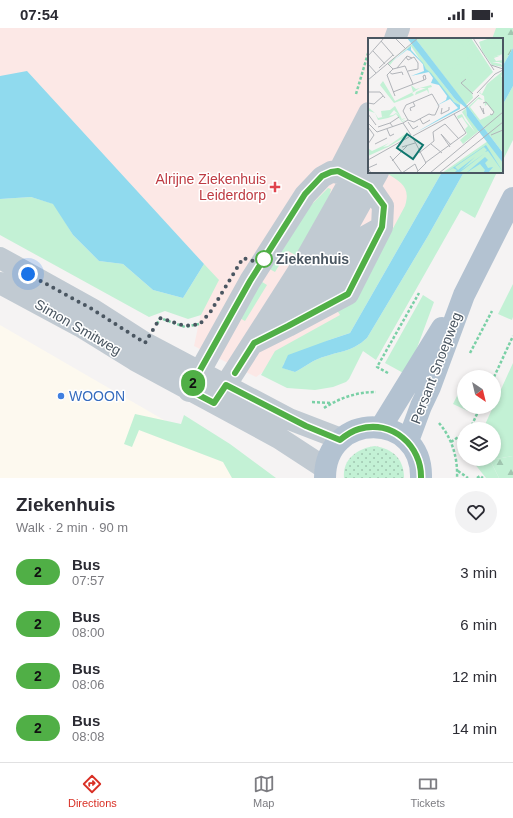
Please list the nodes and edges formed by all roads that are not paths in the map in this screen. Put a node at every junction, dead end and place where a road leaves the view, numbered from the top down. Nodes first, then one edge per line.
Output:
1 (399, 28) edge
2 (395, 38) edge
3 (368, 119) edge
4 (368, 150) edge
5 (359, 177) edge
6 (513, 198) edge
7 (382, 227) junction
8 (317, 240) junction
9 (0, 258) edge
10 (364, 261) junction
11 (295, 275) junction
12 (0, 283) edge
13 (464, 295) junction
14 (272, 311) junction
15 (254, 343) junction
16 (199, 371) junction
17 (226, 385) junction
18 (189, 390) junction
19 (214, 403) junction
20 (380, 427) junction
21 (340, 440) junction
22 (408, 441) junction
23 (325, 473) edge
24 (421, 478) edge

1 - 2 street
3 - 5 street
4 - 5 street
5 - 7 street
5 - 8 street
5 - 8 street
5 - 16 street
6 - 13 main road, Persant Snoepweg
7 - 10 street
7 - 11 street
8 - 11 street
9 - 16 street, Simon Smitweg
10 - 14 street
10 - 15 street
11 - 14 street
12 - 18 street, Simon Smitweg
13 - 20 main road, Persant Snoepweg
13 - 22 main road, Persant Snoepweg
14 - 15 street
15 - 17 street
16 - 17 street, Simon Smitweg
16 - 18 street
17 - 19 street
17 - 21 street, Simon Smitweg
18 - 19 street, Simon Smitweg
19 - 23 street, Simon Smitweg
20 - 21 main road
20 - 22 main road
21 - 23 main road
22 - 24 main road

